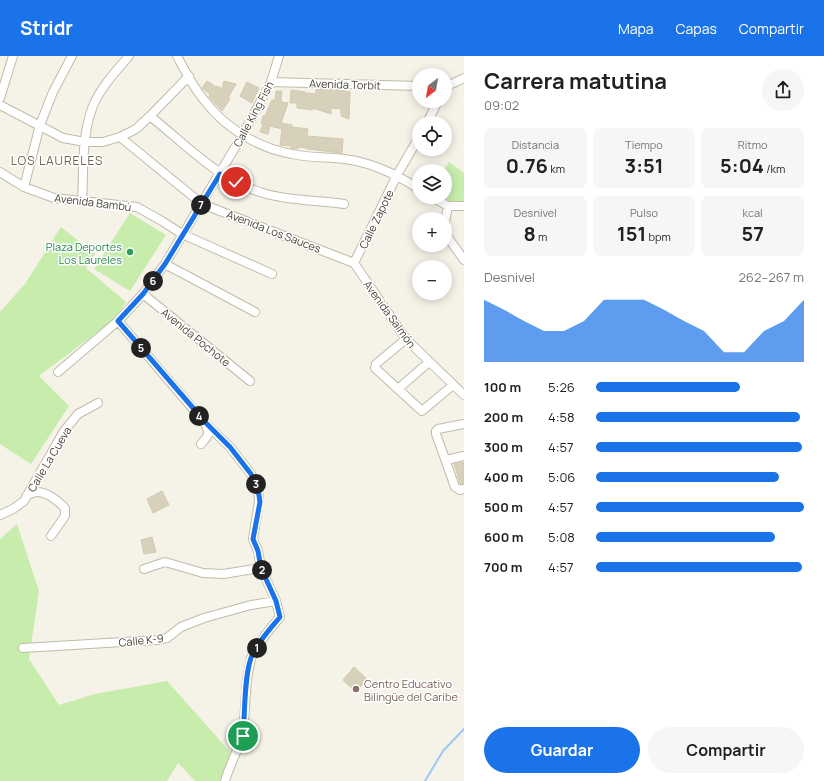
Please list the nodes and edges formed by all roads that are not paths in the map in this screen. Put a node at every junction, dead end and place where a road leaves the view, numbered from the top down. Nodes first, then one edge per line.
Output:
1 (13, 56) edge
2 (72, 56) edge
3 (129, 56) edge
4 (177, 56) edge
5 (279, 56) edge
6 (189, 76) junction
7 (464, 78) edge
8 (271, 82) junction
9 (452, 84) edge
10 (412, 86) edge
11 (0, 98) edge
12 (0, 106) edge
13 (150, 116) junction
14 (40, 125) junction
15 (242, 136) junction
16 (120, 137) junction
17 (85, 142) junction
18 (412, 150) edge
19 (0, 172) edge
20 (220, 174) junction
21 (397, 175) junction
22 (412, 185) edge
23 (24, 187) junction
24 (82, 201) junction
25 (202, 204) junction
26 (344, 204) dead end
27 (444, 204) edge
28 (448, 206) junction
29 (464, 206) edge
30 (447, 212) edge
31 (182, 234) junction
32 (452, 243) edge
33 (464, 260) edge
34 (354, 263) junction
35 (165, 264) junction
36 (272, 274) dead end
37 (143, 294) junction
38 (255, 312) dead end
39 (118, 321) junction
40 (406, 339) junction
41 (429, 362) junction
42 (58, 372) dead end
43 (250, 381) dead end
44 (453, 385) junction
45 (398, 389) junction
46 (464, 395) edge
47 (98, 403) dead end
48 (206, 423) junction
49 (464, 424) edge
50 (201, 444) dead end
51 (464, 456) edge
52 (446, 460) junction
53 (464, 489) edge
54 (27, 495) junction
55 (0, 515) edge
56 (52, 536) dead end
57 (261, 568) junction
58 (144, 569) dead end
59 (276, 601) junction
60 (23, 648) dead end
61 (225, 781) edge

1 - 11 street
2 - 14 street
3 - 17 street
4 - 6 street
5 - 8 street, Calle King Fish
6 - 13 street
6 - 15 street
7 - 9 street
8 - 10 street, Avenida Torbit
8 - 15 street, Calle King Fish
12 - 14 street
13 - 16 street
13 - 20 street
14 - 17 street
14 - 23 street
15 - 20 street, Calle King Fish
15 - 21 street
16 - 17 street
16 - 25 street, Avenida Los Sauces
17 - 24 street
18 - 21 street, Calle Zapote
19 - 23 street, Avenida Bambú
20 - 25 street, Calle King Fish
20 - 26 street
21 - 22 street
21 - 34 street, Calle Zapote
23 - 24 street, Avenida Bambú
24 - 31 street, Avenida Bambú
25 - 31 street, Calle King Fish
25 - 34 street, Avenida Los Sauces
27 - 28 street
28 - 29 street
28 - 30 street
31 - 35 street, Calle King Fish
31 - 36 street, Avenida Bambú
32 - 33 street
34 - 40 street, Avenida Salmón
35 - 37 street, Calle King Fish
35 - 38 street
37 - 39 street, Calle King Fish
37 - 43 street, Avenida Pochote
39 - 42 street, Calle King Fish
39 - 48 street
40 - 41 street, Avenida Salmón
40 - 45 street
41 - 44 street, Avenida Salmón
41 - 45 street
44 - 45 street
44 - 46 street, Avenida Salmón
47 - 54 street, Calle La Cueva
48 - 50 street
48 - 57 street
49 - 52 street
51 - 52 street
52 - 53 street
54 - 55 street, Calle La Cueva
54 - 56 street
57 - 58 street
57 - 59 street
59 - 60 street, Calle K-9
59 - 61 street

